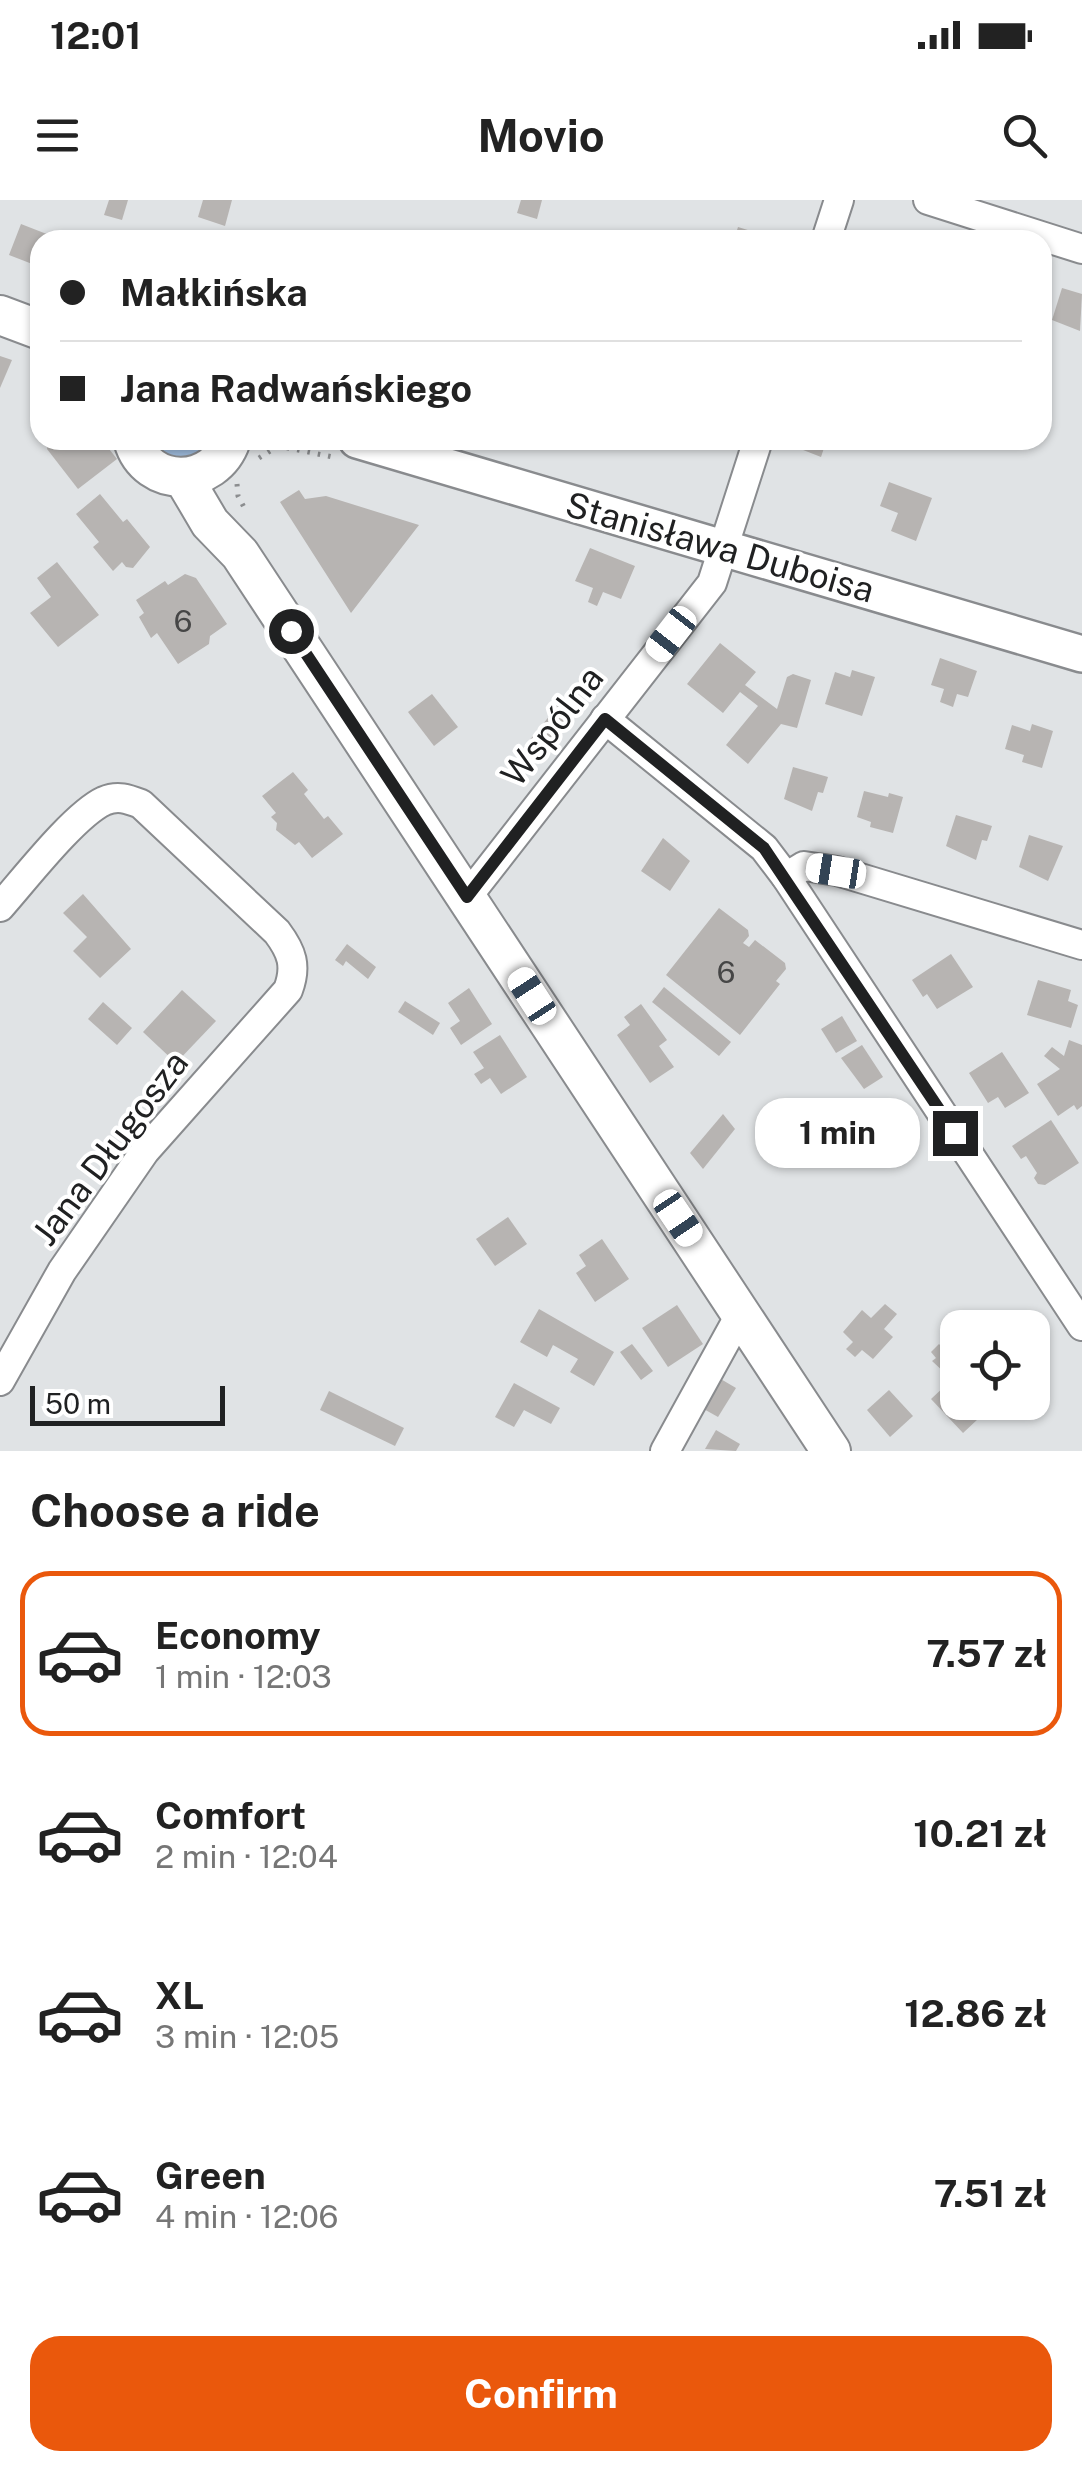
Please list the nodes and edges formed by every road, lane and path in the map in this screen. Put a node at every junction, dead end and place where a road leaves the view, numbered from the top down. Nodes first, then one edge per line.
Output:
1 (839, 200) edge
2 (928, 200) edge
3 (829, 230) edge
4 (1022, 230) edge
5 (1052, 239) edge
6 (1082, 249) edge
7 (0, 315) edge
8 (30, 326) edge
9 (138, 450) edge
10 (391, 450) edge
11 (755, 450) edge
12 (209, 462) edge
13 (725, 548) junction
14 (1082, 654) edge
15 (605, 719) junction
16 (786, 877) junction
17 (467, 897) junction
18 (0, 906) edge
19 (1082, 945) edge
20 (740, 1313) junction
21 (1082, 1326) edge
22 (0, 1381) edge
23 (665, 1451) edge
24 (831, 1451) edge

1 - 3 street
2 - 4 street
5 - 6 street
7 - 8 main road
9 - 12 main road
10 - 13 street, Stanisława Duboisa
11 - 13 street, Wspólna
12 - 17 main road
13 - 14 street, Stanisława Duboisa
13 - 15 street, Wspólna
15 - 16 street
15 - 17 street, Wspólna
16 - 19 street
16 - 21 street
17 - 20 main road
18 - 22 street, Jana Długosza
20 - 23 street
20 - 24 main road

